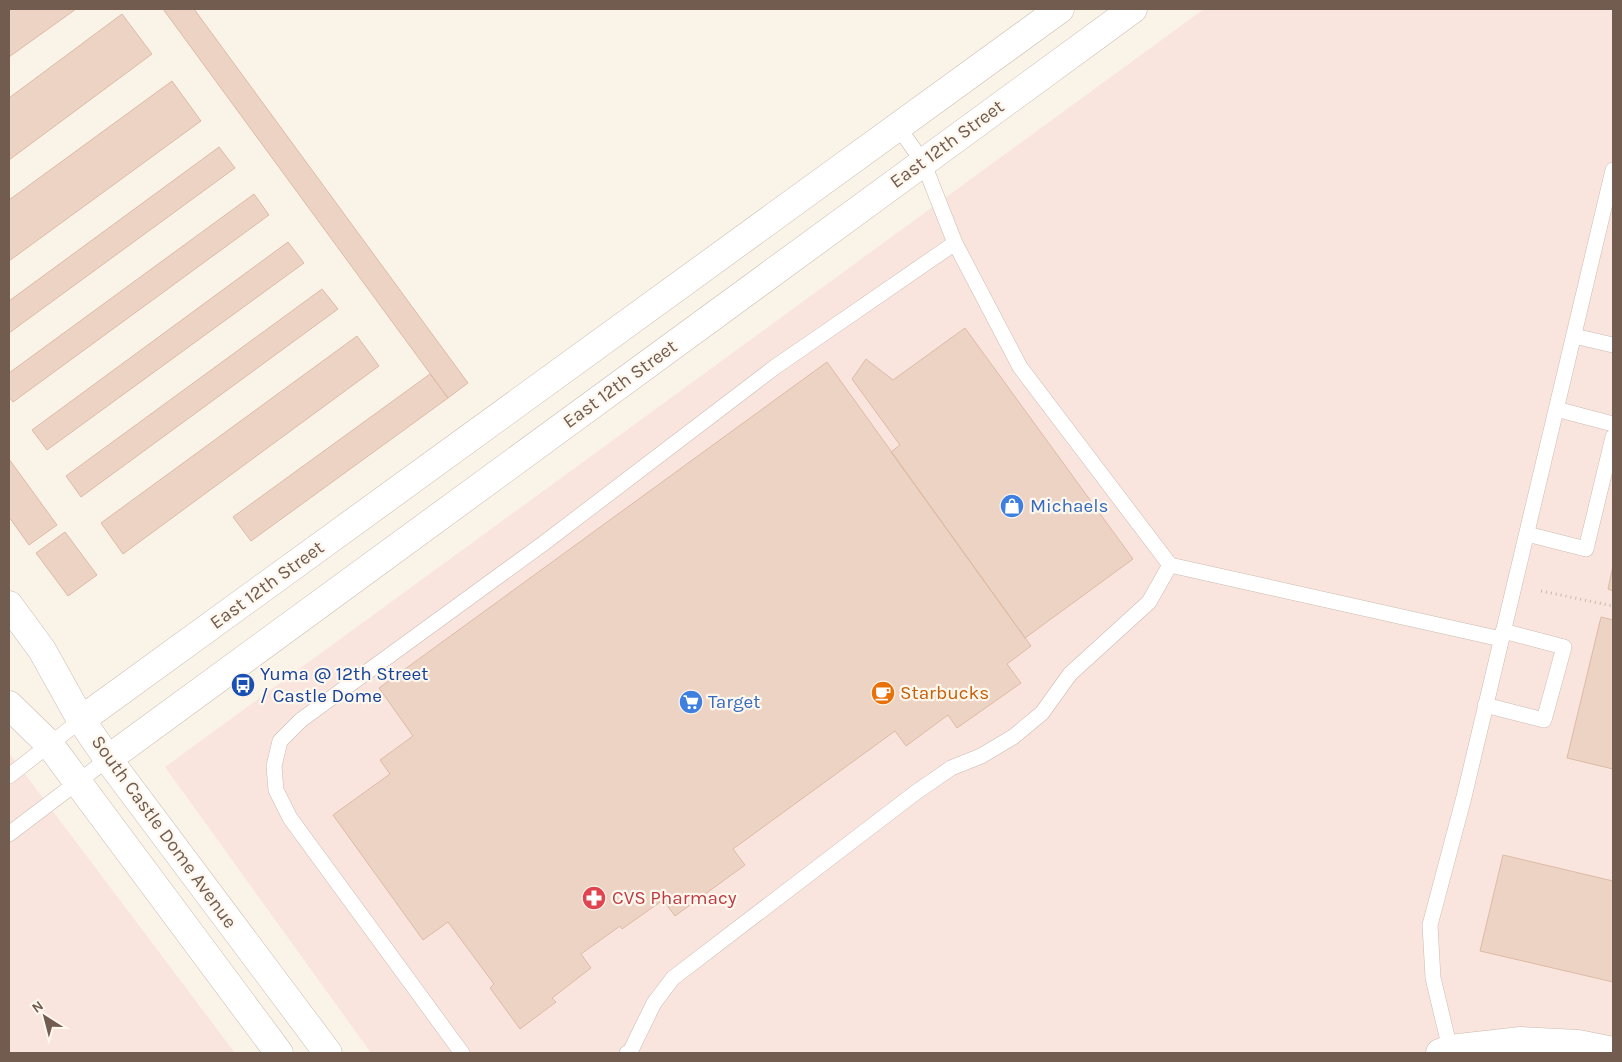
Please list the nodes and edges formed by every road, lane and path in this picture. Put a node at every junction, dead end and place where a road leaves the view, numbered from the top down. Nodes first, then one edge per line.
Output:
1 (1060, 9) edge
2 (1132, 9) edge
3 (898, 127) junction
4 (923, 162) junction
5 (1613, 170) edge
6 (955, 243) junction
7 (1574, 336) junction
8 (1613, 345) edge
9 (1556, 409) junction
10 (1613, 424) edge
11 (1613, 438) edge
12 (1526, 534) junction
13 (1170, 565) junction
14 (1541, 591) dead end
15 (9, 605) edge
16 (1613, 606) edge
17 (1502, 635) junction
18 (9, 705) edge
19 (1485, 705) junction
20 (81, 720) junction
21 (50, 745) junction
22 (108, 759) junction
23 (9, 776) edge
24 (79, 783) junction
25 (9, 834) edge
26 (1445, 1051) edge
27 (1613, 1051) edge
28 (279, 1053) edge
29 (328, 1053) edge
30 (462, 1053) edge
31 (627, 1053) edge

1 - 3 street, East 12th Street
2 - 4 street, East 12th Street
3 - 4 lane
3 - 20 street, East 12th Street
4 - 6 lane
4 - 22 street, East 12th Street
5 - 7 lane
6 - 13 lane
6 - 30 lane
7 - 8 lane
7 - 9 lane
9 - 10 lane
9 - 12 lane
11 - 12 lane
12 - 17 lane
13 - 17 lane
13 - 31 lane
14 - 16 path
15 - 20 street, South Castle Dome Avenue
17 - 19 lane
17 - 19 lane
18 - 21 street, South Castle Dome Avenue
19 - 26 lane
20 - 21 lane
20 - 22 street, South Castle Dome Avenue
21 - 23 lane
21 - 24 street, South Castle Dome Avenue
22 - 24 lane
22 - 29 street, South Castle Dome Avenue
24 - 25 lane
24 - 28 street, South Castle Dome Avenue
26 - 27 street

